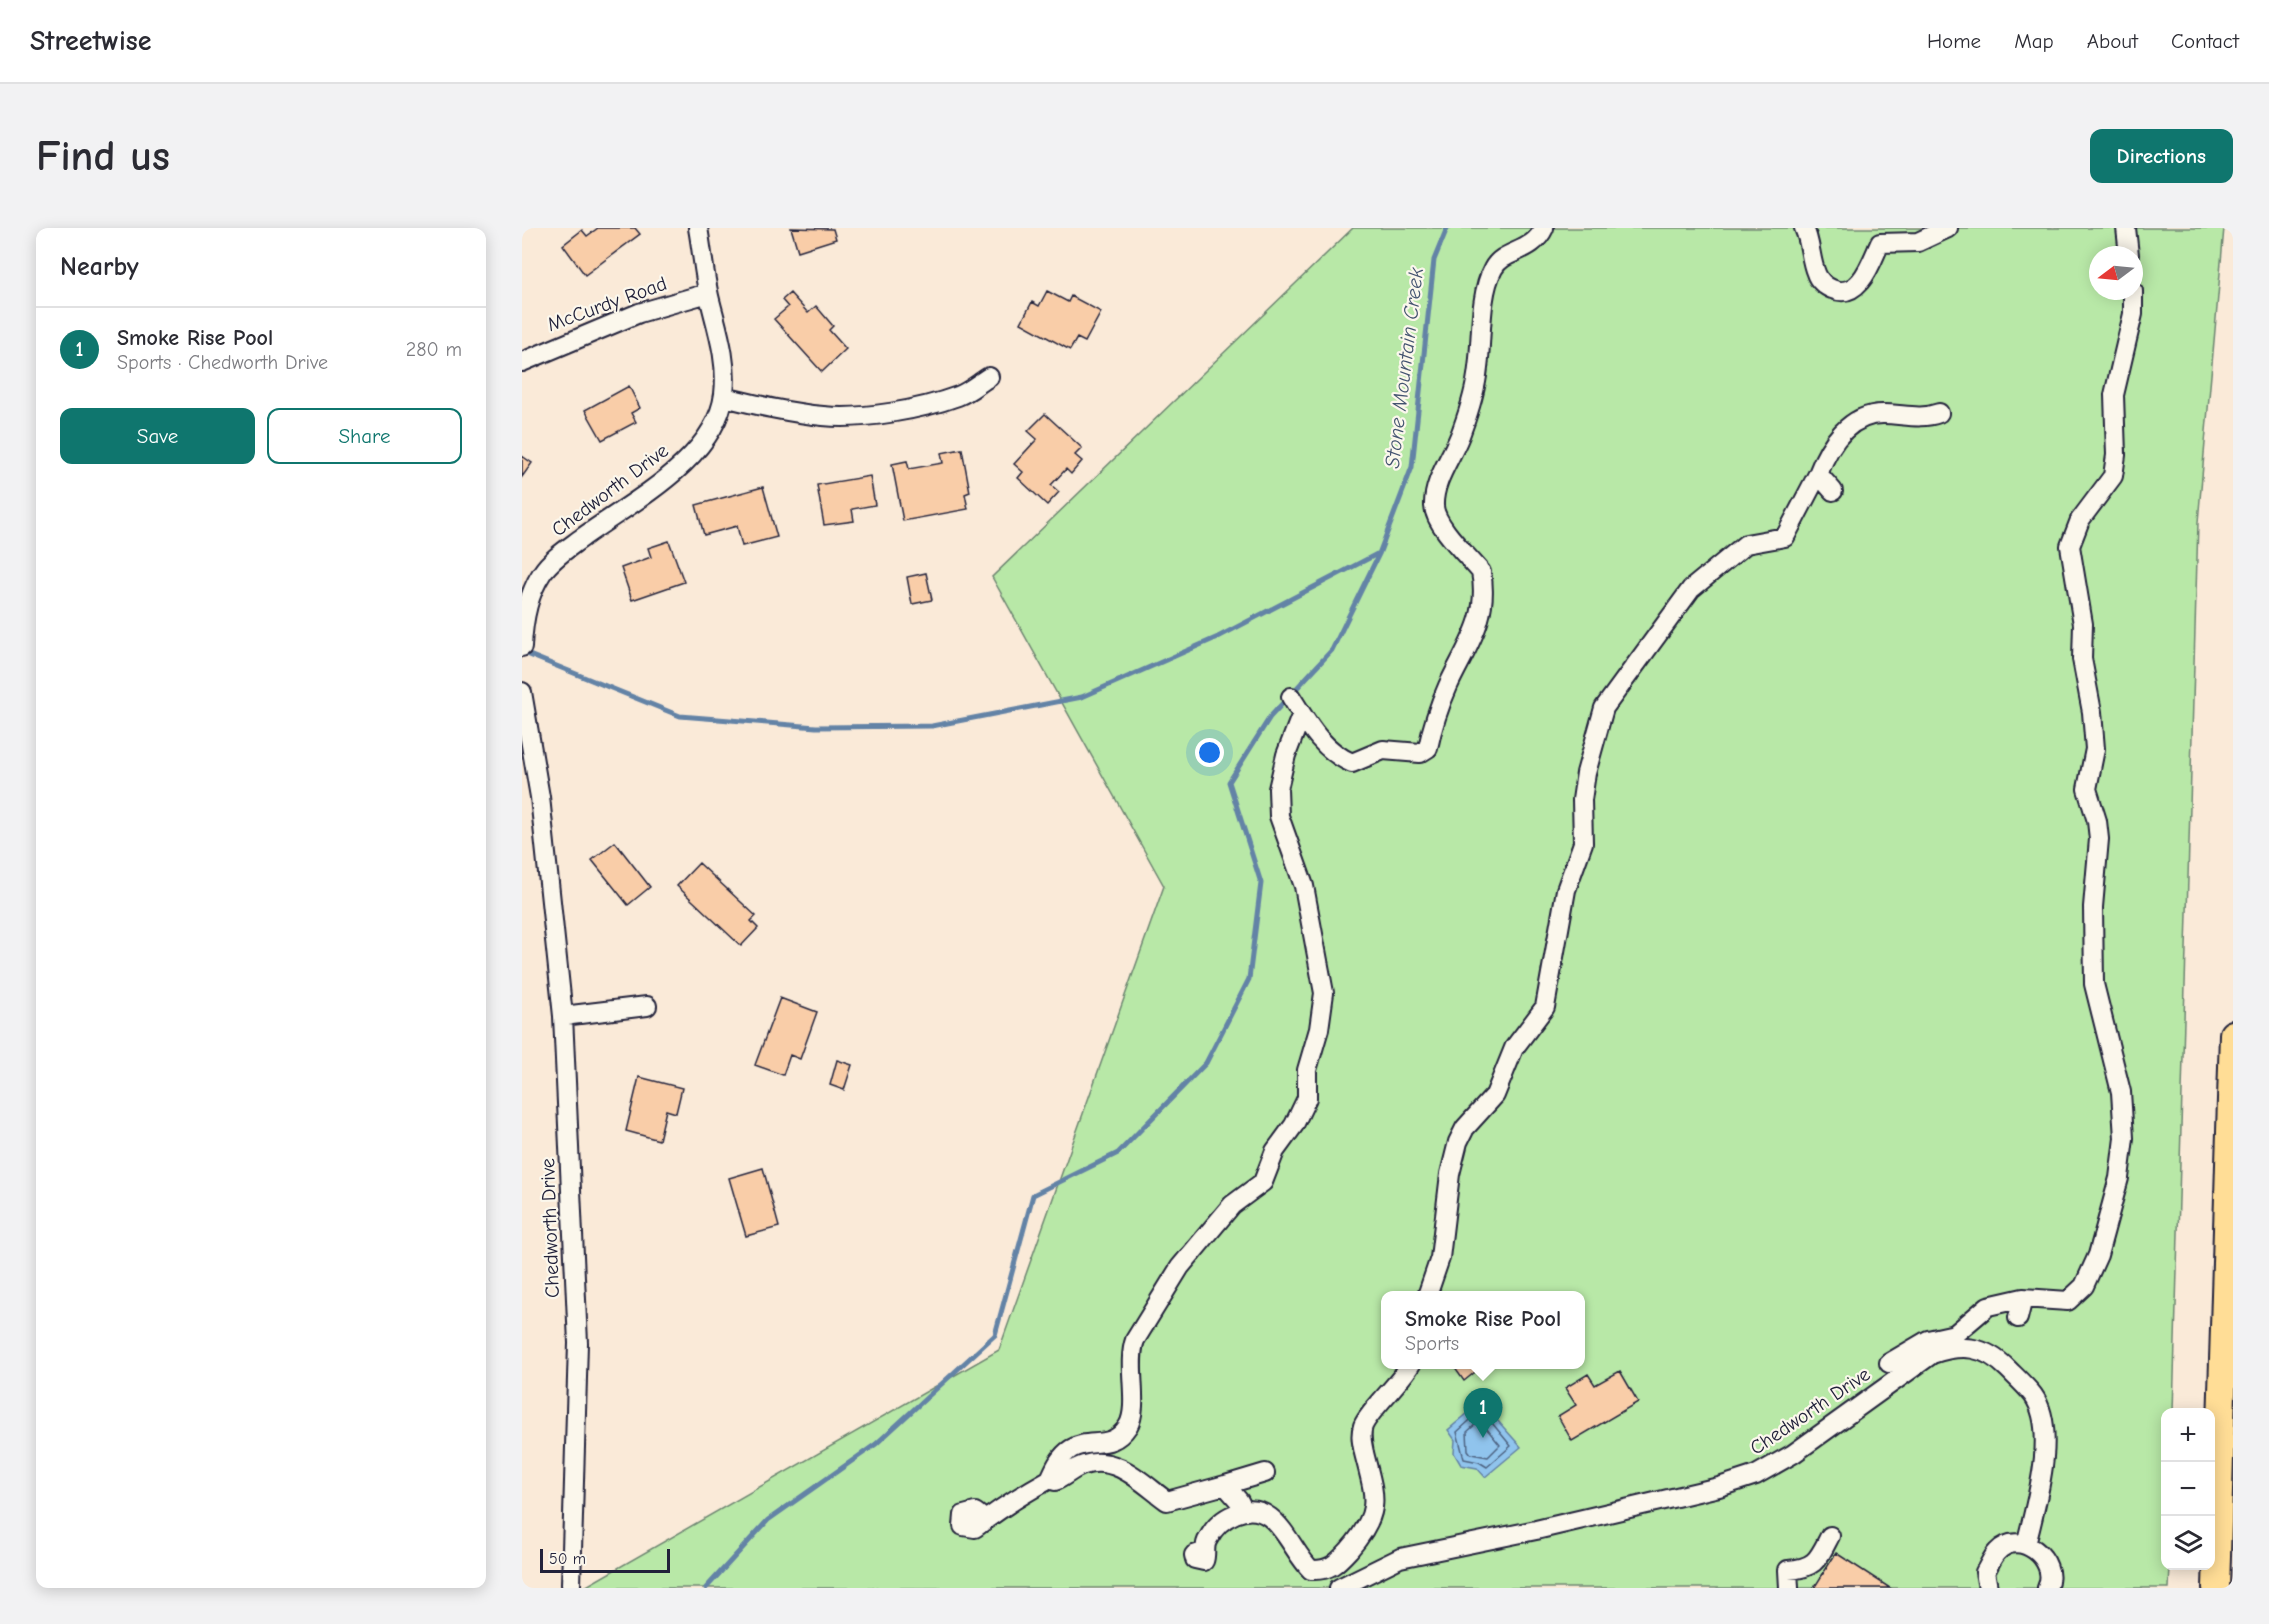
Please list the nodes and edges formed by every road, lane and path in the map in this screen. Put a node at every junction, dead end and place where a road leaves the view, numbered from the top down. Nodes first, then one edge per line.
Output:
1 (698, 228) edge
2 (1544, 228) edge
3 (1804, 228) edge
4 (1948, 228) edge
5 (2126, 228) edge
6 (2128, 246) edge
7 (708, 293) junction
8 (2133, 300) edge
9 (522, 362) edge
10 (989, 377) dead end
11 (724, 397) junction
12 (1939, 413) dead end
13 (1818, 474) junction
14 (1833, 491) dead end
15 (522, 647) edge
16 (522, 692) edge
17 (1291, 697) dead end
18 (1300, 716) junction
19 (647, 1006) dead end
20 (563, 1016) junction
21 (2233, 1034) edge
22 (1429, 1291) edge
23 (2023, 1298) junction
24 (2018, 1318) dead end
25 (1889, 1363) dead end
26 (1409, 1369) edge
27 (1265, 1473) dead end
28 (1050, 1479) junction
29 (1225, 1485) junction
30 (1244, 1511) junction
31 (971, 1520) dead end
32 (1830, 1536) dead end
33 (2026, 1545) junction
34 (1199, 1555) dead end
35 (570, 1587) edge
36 (1339, 1588) edge
37 (1790, 1588) edge
38 (1988, 1588) edge
39 (2047, 1588) edge
40 (2216, 1588) edge

1 - 7 street, Chedworth Drive
2 - 18 street
3 - 4 street
5 - 6 street
7 - 9 street, McCurdy Road
7 - 11 street, Chedworth Drive
8 - 23 street
10 - 11 street
11 - 15 street, Chedworth Drive
12 - 13 street
13 - 14 street
13 - 22 street
16 - 20 street, Chedworth Drive
17 - 18 street
18 - 28 street
19 - 20 street
20 - 35 street, Chedworth Drive
21 - 40 highway
23 - 24 street
23 - 25 street
26 - 30 street
27 - 29 street
28 - 29 street
28 - 31 street
29 - 30 street
30 - 34 street
32 - 37 street
33 - 36 street, Chedworth Drive
33 - 38 street
33 - 39 street

